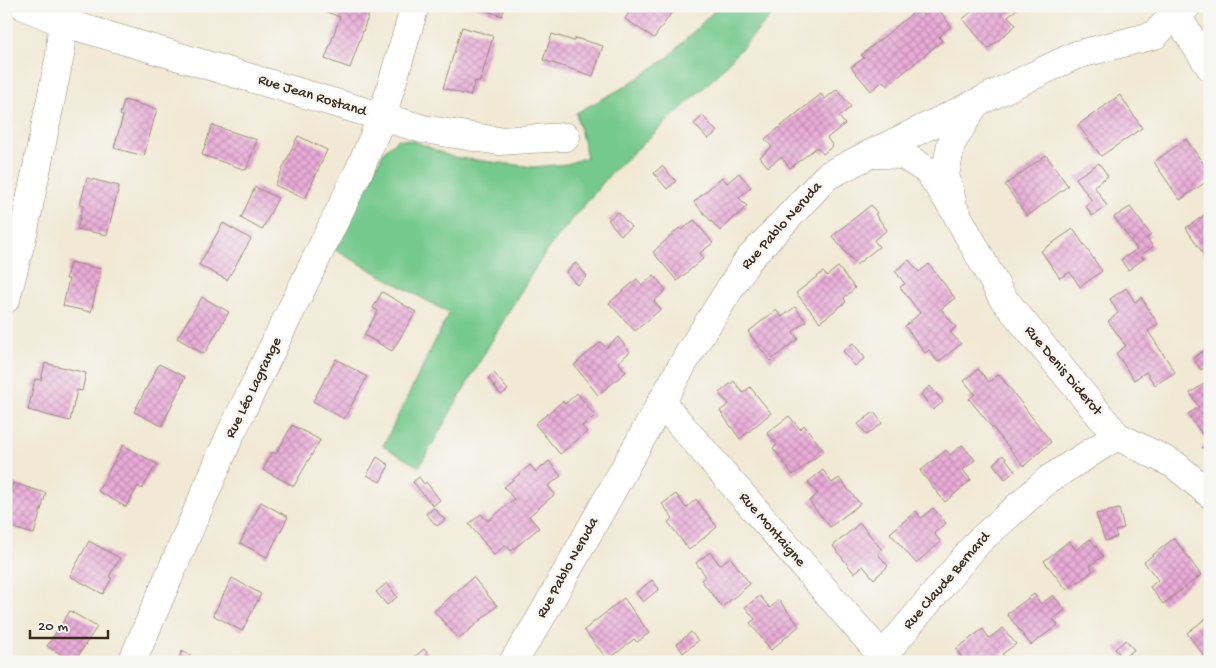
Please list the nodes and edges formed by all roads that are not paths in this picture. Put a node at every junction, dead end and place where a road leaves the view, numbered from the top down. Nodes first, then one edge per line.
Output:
1 (24, 6) edge
2 (415, 6) edge
3 (1177, 9) edge
4 (62, 14) edge
5 (1210, 67) edge
6 (975, 104) junction
7 (382, 117) junction
8 (566, 137) dead end
9 (870, 154) junction
10 (955, 211) junction
11 (6, 299) edge
12 (661, 402) junction
13 (1117, 436) junction
14 (1210, 494) edge
15 (883, 660) edge
16 (132, 662) edge
17 (513, 662) edge

1 - 4 street, Rue Jean Rostand
2 - 7 street, Rue Léo Lagrange
3 - 5 street
3 - 6 street, Rue Pablo Neruda
4 - 7 street, Rue Jean Rostand
4 - 11 street
6 - 9 street, Rue Pablo Neruda
6 - 10 street, Rue Denis Diderot
7 - 8 street, Rue Jean Rostand
7 - 16 street, Rue Léo Lagrange
9 - 10 street, Rue Denis Diderot
9 - 12 street, Rue Pablo Neruda
10 - 13 street, Rue Denis Diderot
12 - 15 street, Rue Montaigne
12 - 17 street, Rue Pablo Neruda
13 - 14 street, Rue Denis Diderot
13 - 15 street, Rue Claude Bernard

